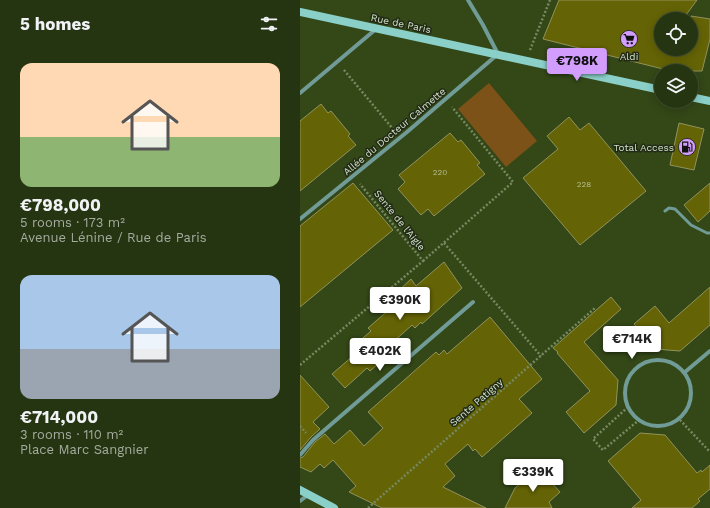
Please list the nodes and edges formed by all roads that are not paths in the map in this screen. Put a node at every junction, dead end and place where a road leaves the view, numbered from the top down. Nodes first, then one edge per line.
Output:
1 (468, 0) edge
2 (300, 12) edge
3 (377, 28) junction
4 (498, 54) junction
5 (654, 88) edge
6 (300, 93) edge
7 (698, 98) edge
8 (710, 100) edge
9 (665, 211) dead end
10 (300, 219) edge
11 (710, 233) edge
12 (473, 302) dead end
13 (710, 351) edge
14 (685, 372) junction
15 (300, 455) edge
16 (300, 490) edge
17 (308, 495) junction
18 (300, 501) edge
19 (334, 508) edge

1 - 4 street
2 - 3 main road, Rue de Paris
3 - 4 main road, Rue de Paris
3 - 6 street
4 - 5 main road, Rue de Paris
4 - 10 street, Allée du Docteur Calmette
7 - 8 main road
9 - 11 lane
12 - 15 street
13 - 14 street
14 - 14 street
16 - 17 main road
17 - 18 street
17 - 19 main road

